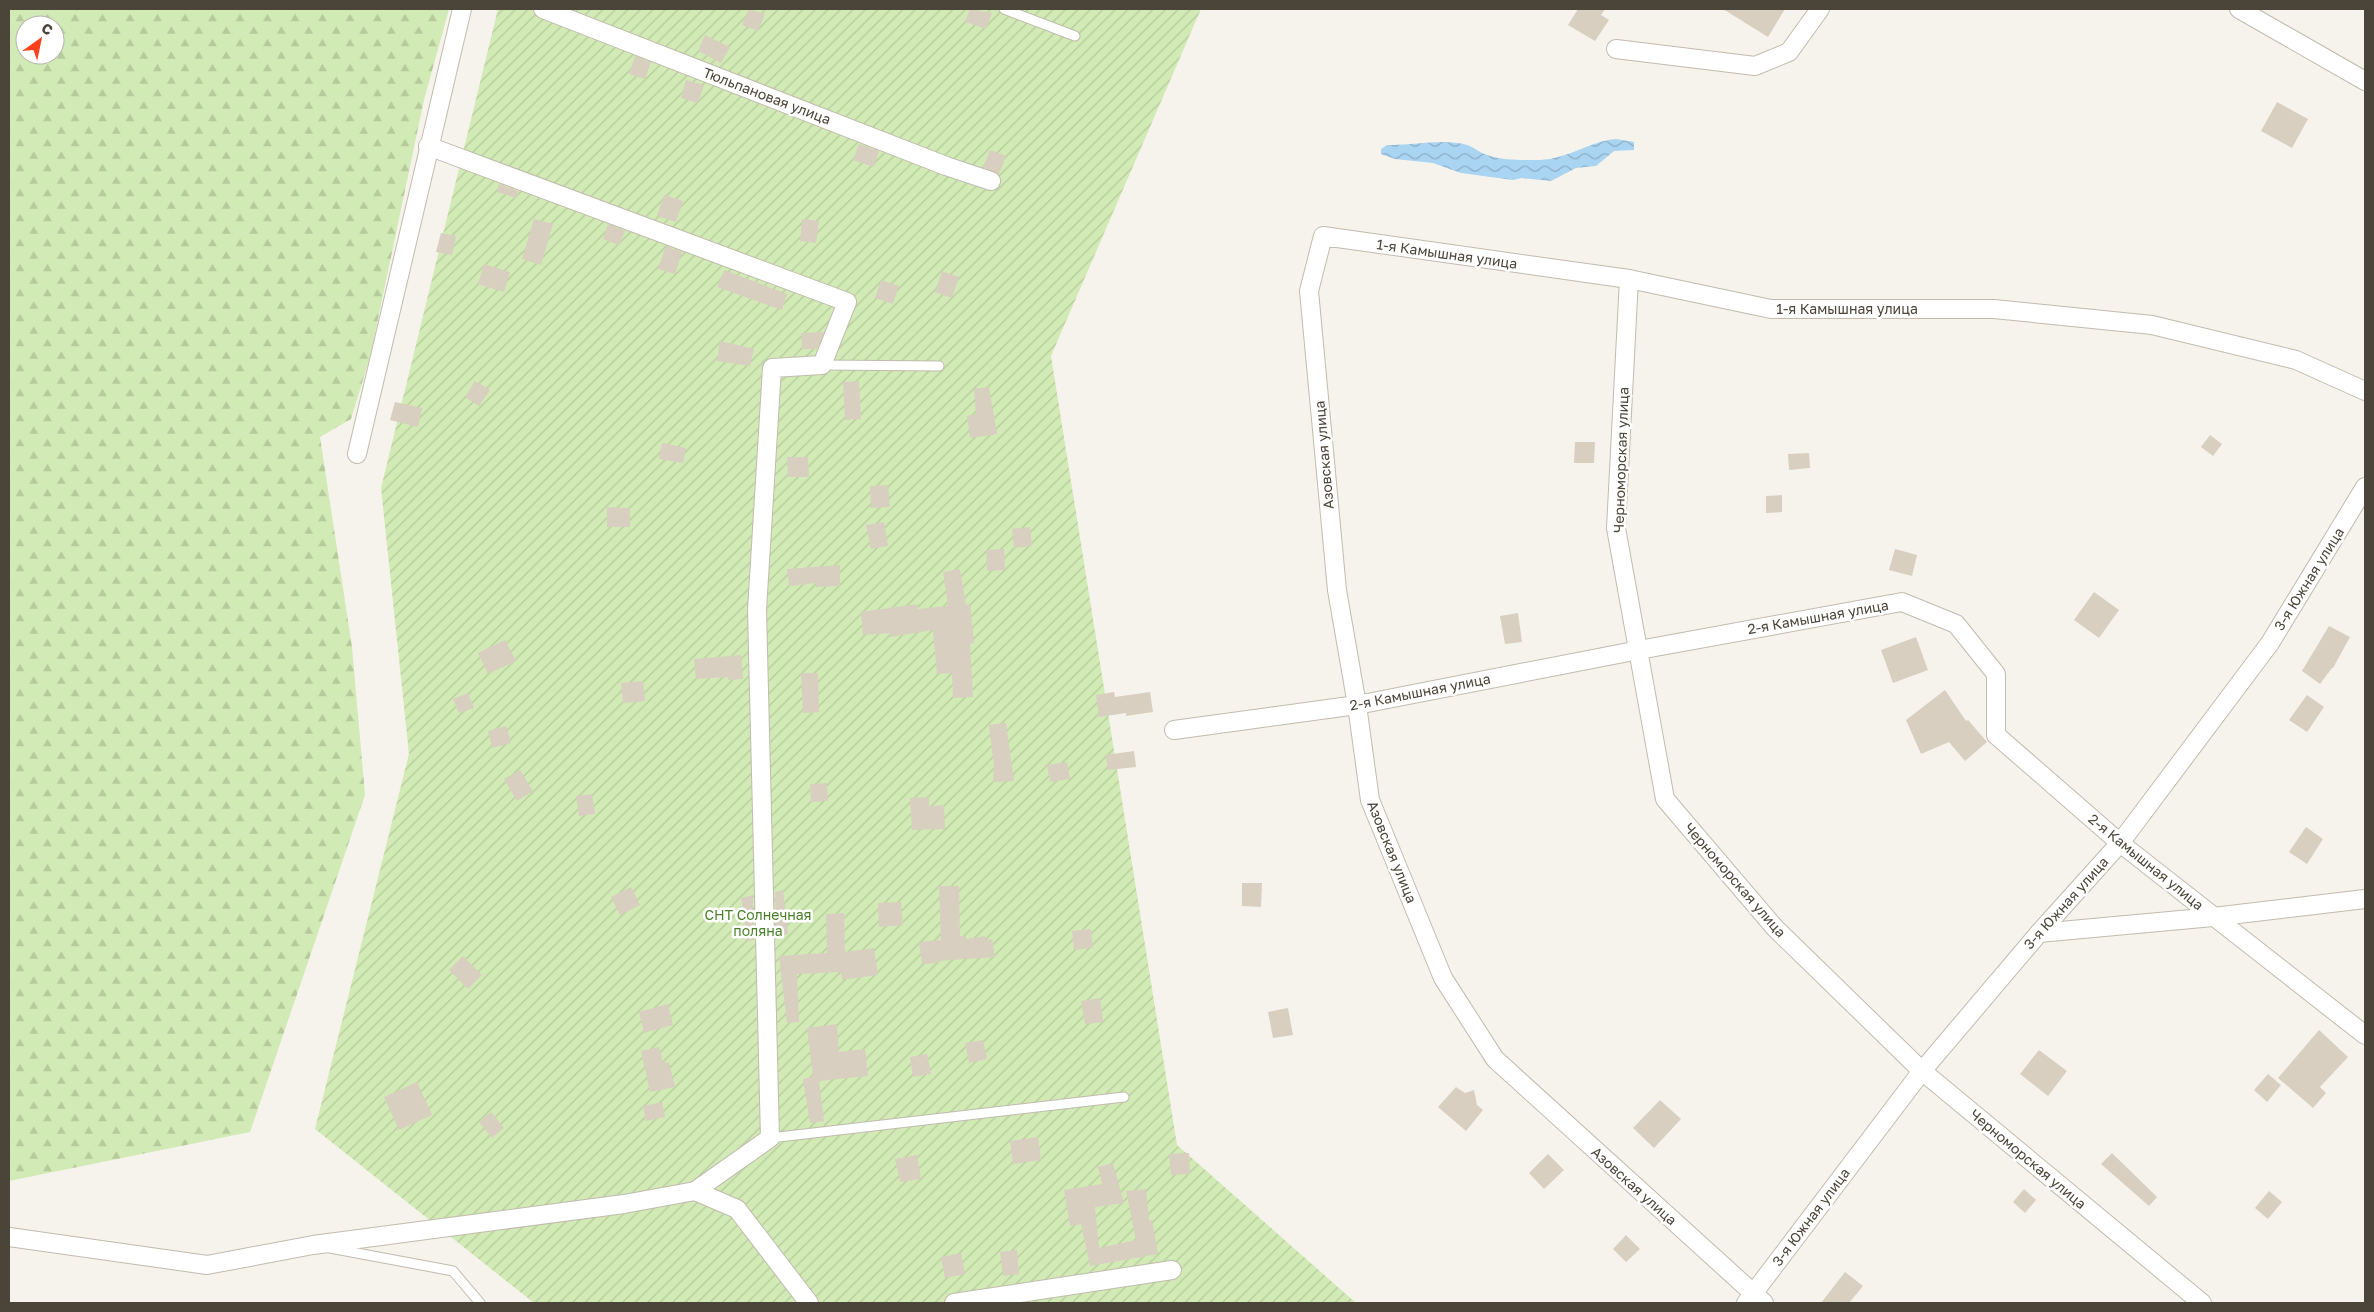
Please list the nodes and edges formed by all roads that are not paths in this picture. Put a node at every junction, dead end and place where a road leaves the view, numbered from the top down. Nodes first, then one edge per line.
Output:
1 (462, 9) edge
2 (543, 9) edge
3 (1004, 9) edge
4 (1820, 9) edge
5 (2239, 9) edge
6 (2255, 13) edge
7 (1075, 36) dead end
8 (1616, 49) dead end
9 (2365, 81) edge
10 (428, 146) junction
11 (991, 181) dead end
12 (1323, 236) joint
13 (1629, 279) junction
14 (822, 365) junction
15 (939, 366) dead end
16 (2365, 391) edge
17 (357, 454) dead end
18 (2365, 488) edge
19 (1639, 650) junction
20 (1357, 705) junction
21 (1174, 730) dead end
22 (2120, 843) junction
23 (2365, 899) edge
24 (2212, 917) junction
25 (2039, 933) junction
26 (2365, 1034) edge
27 (1922, 1071) junction
28 (1124, 1097) dead end
29 (770, 1138) junction
30 (695, 1191) junction
31 (9, 1237) edge
32 (313, 1245) junction
33 (1172, 1270) dead end
34 (1754, 1300) edge
35 (480, 1303) edge
36 (809, 1303) edge
37 (954, 1303) edge
38 (2202, 1303) edge

1 - 10 street
2 - 11 street, Тюльпановая улица
3 - 7 lane
4 - 8 street
5 - 6 street
6 - 9 street
10 - 14 street
10 - 17 street
12 - 13 street, 1-я Камышная улица
12 - 20 street, Азовская улица
13 - 16 street, 1-я Камышная улица
13 - 19 street, Черноморская улица
14 - 15 lane
14 - 29 street
18 - 22 street, 3-я Южная улица
19 - 20 street, 2-я Камышная улица
19 - 22 street, 2-я Камышная улица
19 - 27 street, Черноморская улица
20 - 21 street, 2-я Камышная улица
20 - 34 street, Азовская улица
22 - 24 street, 2-я Камышная улица
22 - 25 street, 3-я Южная улица
23 - 24 street
24 - 25 street
24 - 26 street, 2-я Камышная улица
25 - 27 street, 3-я Южная улица
27 - 34 street, 3-я Южная улица
27 - 38 street, Черноморская улица
28 - 29 lane
29 - 30 street
30 - 32 street
30 - 36 street
31 - 32 street
32 - 35 lane
33 - 37 street

